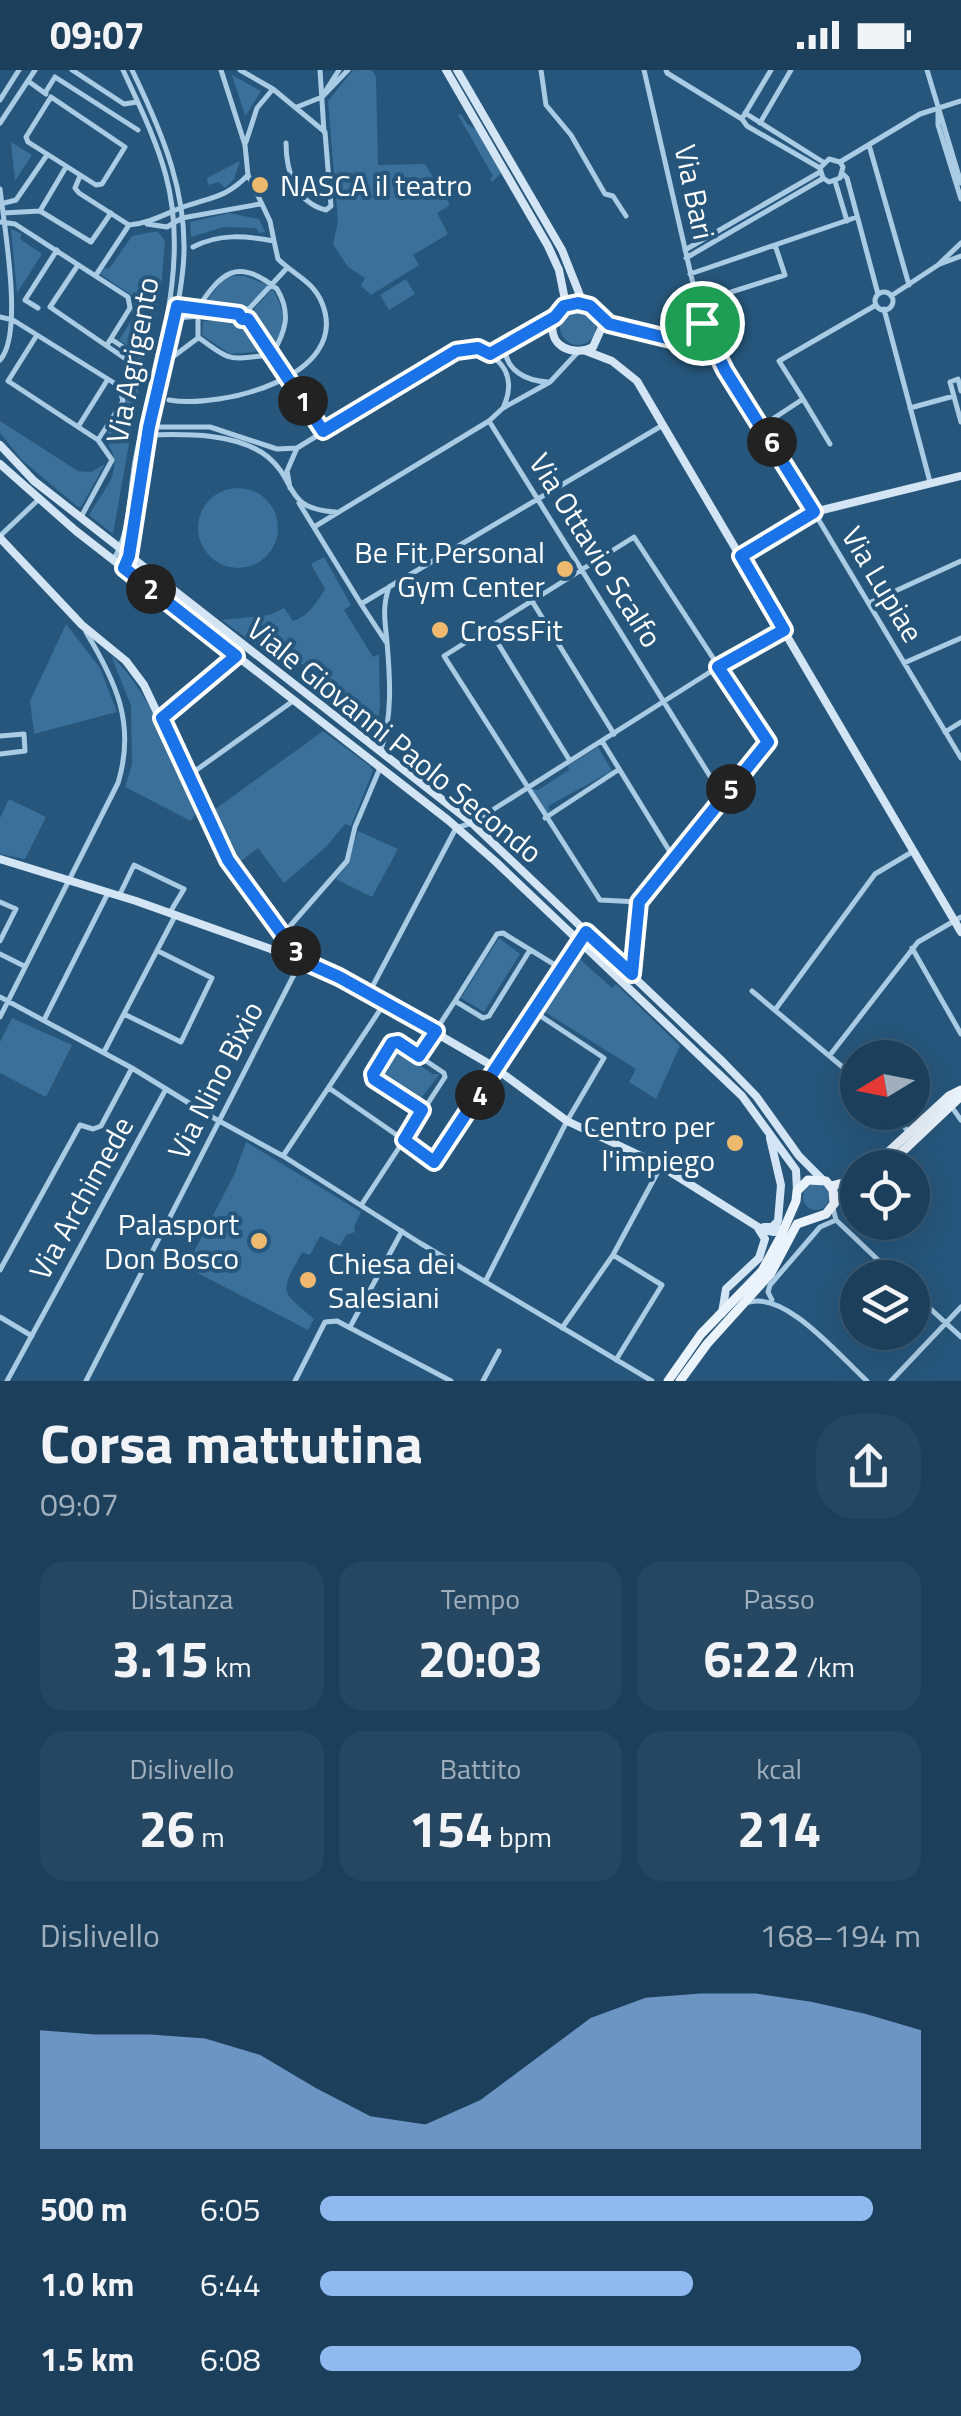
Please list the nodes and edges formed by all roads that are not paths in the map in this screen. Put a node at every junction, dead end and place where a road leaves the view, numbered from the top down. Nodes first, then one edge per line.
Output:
1 (19, 70) edge
2 (36, 70) edge
3 (72, 70) edge
4 (122, 70) edge
5 (132, 70) edge
6 (221, 70) edge
7 (240, 70) edge
8 (320, 70) edge
9 (339, 70) edge
10 (348, 70) edge
11 (446, 70) edge
12 (457, 70) edge
13 (541, 70) edge
14 (644, 70) edge
15 (666, 70) edge
16 (771, 70) edge
17 (791, 70) edge
18 (928, 70) edge
19 (248, 72) edge
20 (28, 81) junction
21 (273, 89) junction
22 (48, 95) junction
23 (322, 97) junction
24 (0, 100) edge
25 (961, 101) edge
26 (138, 102) junction
27 (296, 107) junction
28 (938, 107) junction
29 (743, 116) junction
30 (0, 122) edge
31 (760, 123) junction
32 (138, 130) dead end
33 (324, 132) junction
34 (286, 143) dead end
35 (245, 145) junction
36 (869, 145) junction
37 (48, 154) junction
38 (840, 162) junction
39 (66, 167) junction
40 (822, 170) junction
41 (843, 174) junction
42 (80, 176) junction
43 (248, 176) junction
44 (88, 180) junction
45 (835, 181) junction
46 (961, 183) edge
47 (0, 188) edge
48 (79, 193) junction
49 (961, 198) edge
50 (1, 204) edge
51 (260, 204) junction
52 (181, 208) junction
53 (40, 210) junction
54 (173, 212) junction
55 (1, 213) edge
56 (110, 213) junction
57 (626, 216) dead end
58 (857, 217) junction
59 (182, 218) junction
60 (847, 221) junction
61 (2, 222) edge
62 (144, 224) junction
63 (129, 225) junction
64 (174, 225) junction
65 (274, 242) junction
66 (961, 244) edge
67 (775, 245) junction
68 (193, 247) dead end
69 (57, 250) junction
70 (684, 250) junction
71 (961, 256) edge
72 (686, 258) junction
73 (78, 265) junction
74 (938, 265) junction
75 (287, 268) junction
76 (690, 274) junction
77 (96, 276) junction
78 (272, 285) junction
79 (909, 285) junction
80 (878, 294) junction
81 (891, 296) junction
82 (582, 303) junction
83 (696, 303) junction
84 (876, 305) junction
85 (177, 306) junction
86 (564, 306) junction
87 (38, 308) dead end
88 (248, 310) junction
89 (884, 310) junction
90 (198, 313) junction
91 (239, 314) junction
92 (0, 316) edge
93 (555, 317) junction
94 (174, 318) junction
95 (248, 319) junction
96 (13, 320) junction
97 (601, 320) junction
98 (702, 323) junction
99 (631, 330) junction
100 (700, 332) junction
101 (37, 335) junction
102 (198, 337) junction
103 (600, 338) junction
104 (109, 342) junction
105 (683, 342) junction
106 (506, 344) junction
107 (582, 352) junction
108 (706, 353) junction
109 (158, 354) junction
110 (490, 354) junction
111 (272, 355) junction
112 (166, 356) junction
113 (0, 360) edge
114 (612, 361) junction
115 (725, 370) junction
116 (517, 373) junction
117 (506, 376) junction
118 (286, 377) junction
119 (108, 379) junction
120 (550, 382) junction
121 (961, 391) edge
122 (954, 396) junction
123 (802, 399) junction
124 (169, 400) dead end
125 (503, 408) junction
126 (910, 408) junction
127 (489, 421) junction
128 (961, 422) edge
129 (663, 425) junction
130 (762, 426) junction
131 (78, 427) junction
132 (145, 431) junction
133 (323, 431) junction
134 (98, 440) junction
135 (830, 444) dead end
136 (0, 446) edge
137 (298, 448) junction
138 (0, 464) edge
139 (961, 476) edge
140 (930, 482) junction
141 (290, 488) junction
142 (535, 499) junction
143 (38, 500) junction
144 (297, 501) junction
145 (339, 512) junction
146 (814, 512) junction
147 (81, 517) junction
148 (314, 527) junction
149 (0, 537) edge
150 (120, 549) junction
151 (129, 556) junction
152 (741, 556) junction
153 (113, 560) junction
154 (961, 560) edge
155 (124, 568) junction
156 (581, 570) junction
157 (389, 587) junction
158 (532, 600) junction
159 (869, 603) junction
160 (362, 604) junction
161 (82, 625) junction
162 (488, 627) junction
163 (784, 630) junction
164 (961, 638) edge
165 (387, 643) junction
166 (112, 648) junction
167 (236, 656) junction
168 (102, 658) junction
169 (904, 663) junction
170 (718, 667) junction
171 (293, 701) junction
172 (666, 703) junction
173 (162, 718) junction
174 (961, 722) edge
175 (945, 732) junction
176 (614, 734) junction
177 (0, 736) edge
178 (602, 741) junction
179 (380, 752) junction
180 (0, 754) edge
181 (961, 758) edge
182 (570, 761) junction
183 (380, 768) junction
184 (619, 770) junction
185 (188, 776) junction
186 (526, 788) junction
187 (723, 798) junction
188 (545, 818) junction
189 (472, 823) junction
190 (456, 828) junction
191 (913, 852) junction
192 (0, 859) edge
193 (675, 860) junction
194 (69, 880) junction
195 (108, 893) junction
196 (118, 896) junction
197 (0, 902) edge
198 (639, 902) junction
199 (172, 915) junction
200 (958, 919) edge
201 (586, 932) junction
202 (961, 932) edge
203 (283, 934) junction
204 (0, 941) edge
205 (577, 942) junction
206 (912, 948) junction
207 (530, 950) junction
208 (158, 951) junction
209 (0, 954) edge
210 (301, 960) junction
211 (25, 967) junction
212 (560, 968) junction
213 (632, 974) junction
214 (752, 991) dead end
215 (369, 993) junction
216 (0, 997) edge
217 (8, 1000) junction
218 (455, 1001) junction
219 (385, 1002) junction
220 (774, 1010) junction
221 (533, 1011) junction
222 (124, 1014) junction
223 (0, 1017) edge
224 (44, 1020) junction
225 (436, 1031) junction
226 (961, 1034) edge
227 (104, 1052) junction
228 (830, 1055) junction
229 (419, 1056) junction
230 (723, 1062) junction
231 (840, 1064) edge
232 (132, 1068) junction
233 (497, 1069) junction
234 (716, 1070) junction
235 (329, 1088) junction
236 (166, 1089) junction
237 (957, 1096) edge
238 (422, 1110) junction
239 (961, 1120) edge
240 (219, 1121) junction
241 (567, 1121) junction
242 (767, 1129) junction
243 (907, 1130) edge
244 (910, 1133) junction
245 (404, 1140) junction
246 (892, 1150) edge
247 (904, 1150) edge
248 (283, 1156) junction
249 (661, 1166) junction
250 (840, 1181) edge
251 (826, 1183) junction
252 (797, 1196) junction
253 (840, 1196) edge
254 (362, 1204) junction
255 (834, 1204) junction
256 (816, 1217) junction
257 (836, 1220) junction
258 (755, 1224) junction
259 (785, 1227) junction
260 (402, 1230) junction
261 (614, 1255) junction
262 (879, 1260) edge
263 (0, 1270) edge
264 (484, 1282) junction
265 (774, 1302) junction
266 (744, 1304) junction
267 (961, 1306) edge
268 (930, 1308) edge
269 (722, 1314) junction
270 (0, 1318) edge
271 (945, 1322) junction
272 (350, 1327) junction
273 (562, 1328) junction
274 (32, 1336) junction
275 (961, 1337) edge
276 (499, 1351) dead end
277 (616, 1360) junction
278 (7, 1381) edge
279 (86, 1381) edge
280 (295, 1381) edge
281 (451, 1381) edge
282 (483, 1381) edge
283 (652, 1381) edge
284 (668, 1381) edge
285 (680, 1381) edge
286 (867, 1381) edge
287 (892, 1381) edge

1 - 24 street
2 - 20 street
3 - 26 street
4 - 26 street, Via Agrigento
5 - 52 street, Via Agrigento
6 - 35 street
7 - 19 street
8 - 23 street
9 - 23 street
10 - 23 street
11 - 86 main road
12 - 82 main road
13 - 57 street
14 - 70 street, Via Bari
15 - 29 street
16 - 29 street
17 - 31 street
18 - 28 street
19 - 21 street
20 - 22 street
20 - 30 street
21 - 27 street
21 - 35 street
22 - 32 street
22 - 37 street
22 - 44 street
23 - 27 street
23 - 33 street
25 - 28 street
26 - 54 street, Via Agrigento
27 - 33 street
28 - 36 street
28 - 46 street
28 - 49 street
29 - 31 street
29 - 40 street
31 - 40 street
33 - 34 street
35 - 43 street
36 - 38 street
36 - 79 street
37 - 39 street
37 - 50 street
38 - 40 street
38 - 41 street
39 - 42 street
39 - 53 street
40 - 45 street
40 - 70 street
40 - 72 street
41 - 45 street
41 - 58 street
42 - 44 street
42 - 48 street
43 - 51 street
43 - 52 street
44 - 48 street
45 - 60 street
47 - 50 street
48 - 56 street
50 - 55 street
51 - 59 street
51 - 65 street
52 - 54 street
52 - 59 street, Via Agrigento
53 - 55 street
53 - 56 street
54 - 62 street
54 - 64 street, Via Agrigento
55 - 61 street
56 - 63 street
58 - 60 street
58 - 80 street
59 - 64 street
59 - 85 street, Via Agrigento
60 - 67 street
61 - 69 street
61 - 96 street
62 - 63 street
62 - 64 street
63 - 77 street
64 - 109 street, Via Agrigento
65 - 68 street
65 - 75 street
66 - 74 street
67 - 76 street
67 - 83 street
69 - 73 street
69 - 87 street
70 - 72 street, Via Bari
71 - 74 street
72 - 76 street, Via Bari
73 - 77 street
73 - 104 street
74 - 79 street
75 - 78 street
75 - 118 street
76 - 83 street, Via Bari
77 - 104 street
78 - 88 street
78 - 90 street
78 - 111 street
79 - 81 street
80 - 81 street
80 - 84 street
81 - 89 street
82 - 86 main road
82 - 97 main road
83 - 98 street, Via Bari
84 - 89 street
84 - 123 street
85 - 90 street
85 - 94 street, Via Agrigento
86 - 93 main road
88 - 91 street
88 - 95 street
89 - 126 street
90 - 91 street
90 - 94 street
90 - 102 street
91 - 95 street
92 - 96 street
93 - 106 street
93 - 107 main road
94 - 112 street, Via Agrigento
95 - 111 street
96 - 101 street
96 - 113 street
97 - 99 main road, Via Lupiae
97 - 103 main road
98 - 100 street, Via Bari
98 - 115 street, Via Bari
99 - 103 main road, Via Lupiae
99 - 105 main road, Via Lupiae
100 - 105 street
100 - 108 street, Via Bari
101 - 119 street
101 - 131 street
102 - 111 street
102 - 112 street
103 - 107 main road
103 - 114 main road
104 - 104 street
105 - 108 main road, Via Lupiae
106 - 110 street
106 - 116 street
107 - 114 main road
107 - 120 street
108 - 115 main road, Via Lupiae
109 - 112 street
109 - 132 street, Via Agrigento
110 - 117 street
110 - 133 street
111 - 118 street
112 - 132 street, Via Agrigento
114 - 129 main road
115 - 130 main road, Via Lupiae
116 - 117 street
116 - 120 street
117 - 125 street
118 - 124 street
118 - 133 street
119 - 131 street
119 - 134 street
120 - 125 street
121 - 122 street
122 - 126 street
122 - 128 street
123 - 130 street
123 - 135 street
125 - 127 street
126 - 140 street
127 - 142 street, Via Ottavio Scalfo
127 - 145 street
129 - 142 street
129 - 152 main road
130 - 146 main road, Via Lupiae
131 - 134 street
132 - 137 street
132 - 141 street
132 - 150 street, Via Agrigento
132 - 151 street, Via Agrigento
133 - 137 street
134 - 147 street
136 - 147 main road, Viale Giovanni Paolo Secondo
137 - 141 street
138 - 143 main road, Viale Giovanni Paolo Secondo
139 - 140 main road
140 - 146 main road
141 - 144 street
142 - 156 street, Via Ottavio Scalfo
142 - 157 street
143 - 149 street
143 - 153 main road, Viale Giovanni Paolo Secondo
144 - 145 street
144 - 148 street
145 - 148 street
146 - 152 main road
146 - 159 street, Via Lupiae
147 - 150 main road, Viale Giovanni Paolo Secondo
148 - 160 street
149 - 161 main road
150 - 151 main road, Viale Giovanni Paolo Secondo
150 - 153 street, Via Agrigento
151 - 155 street, Via Agrigento
151 - 179 main road, Viale Giovanni Paolo Secondo
152 - 163 main road
153 - 155 main road, Viale Giovanni Paolo Secondo
154 - 159 street
155 - 167 main road, Viale Giovanni Paolo Secondo
156 - 158 street
156 - 170 street
156 - 172 street, Via Ottavio Scalfo
157 - 160 street
157 - 165 street
158 - 162 street
158 - 176 street
159 - 169 street, Via Lupiae
160 - 165 street
161 - 166 main road
161 - 168 street
162 - 182 street
162 - 186 street
163 - 170 street
163 - 191 main road
164 - 169 street
165 - 179 street
166 - 168 street
166 - 173 main road
167 - 171 main road, Viale Giovanni Paolo Secondo
167 - 173 street
168 - 194 street
169 - 175 street, Via Lupiae
170 - 172 street
170 - 187 street
171 - 183 main road, Viale Giovanni Paolo Secondo
171 - 185 street
172 - 176 street
172 - 187 street, Via Ottavio Scalfo
173 - 185 main road
174 - 175 street
175 - 181 street, Via Lupiae
176 - 178 street
177 - 180 street
178 - 182 street
178 - 184 street
179 - 189 main road, Viale Giovanni Paolo Secondo
182 - 186 street
183 - 190 main road, Viale Giovanni Paolo Secondo
183 - 203 street
184 - 188 street
184 - 193 street
185 - 203 main road
186 - 188 street
186 - 189 street
187 - 193 street
188 - 198 street
189 - 190 street
189 - 201 main road, Viale Giovanni Paolo Secondo
190 - 205 main road, Viale Giovanni Paolo Secondo
190 - 215 street
191 - 200 main road
191 - 220 street
192 - 194 main road
193 - 198 street
194 - 195 main road
194 - 211 street
195 - 196 main road
195 - 224 street
196 - 199 main road
196 - 199 street
197 - 204 street
198 - 213 street
199 - 208 street
199 - 210 main road
200 - 202 main road
200 - 206 street
201 - 205 main road
201 - 213 main road, Viale Giovanni Paolo Secondo
203 - 210 main road
205 - 212 street
205 - 234 main road, Viale Giovanni Paolo Secondo
206 - 226 street
206 - 228 street
207 - 212 street
207 - 218 street
207 - 218 street
208 - 222 street
208 - 222 street
209 - 211 street
210 - 215 main road
210 - 240 street, Via Nino Bixio
211 - 217 street
212 - 221 street
213 - 230 main road, Viale Giovanni Paolo Secondo
214 - 220 street
215 - 219 main road
216 - 217 street
217 - 223 street
217 - 224 street
218 - 225 street
219 - 225 main road
219 - 235 street
220 - 228 street
221 - 233 street
221 - 241 street
222 - 227 street
224 - 227 street
225 - 229 street
225 - 233 main road
227 - 232 street
228 - 231 street
229 - 238 street
229 - 238 street
230 - 234 main road
230 - 251 main road, Viale Giovanni Paolo Secondo
232 - 236 street
232 - 263 street
233 - 241 main road
233 - 245 street
234 - 242 main road, Viale Giovanni Paolo Secondo
235 - 245 street
235 - 248 street
236 - 240 street
236 - 274 street, Via Archimede
237 - 239 street
237 - 244 main road
237 - 247 main road
238 - 245 street
240 - 248 street
240 - 279 street, Via Nino Bixio
241 - 249 main road
241 - 264 street
242 - 252 main road, Viale Giovanni Paolo Secondo
242 - 258 main road
243 - 244 street
244 - 246 main road
245 - 254 street
248 - 254 street
249 - 258 main road
249 - 261 street
250 - 251 main road
251 - 252 main road
251 - 255 main road
252 - 256 main road
252 - 259 main road
253 - 255 main road
254 - 260 street
255 - 256 main road
255 - 257 street
256 - 266 main road
257 - 262 street
257 - 265 street
258 - 259 main road
258 - 269 main road
259 - 269 main road
260 - 264 street
260 - 272 street
261 - 273 street
261 - 277 street
264 - 273 street
265 - 266 street
265 - 286 street
266 - 285 main road
267 - 271 street
268 - 271 street
269 - 284 main road
270 - 274 street
271 - 275 street
271 - 287 street
272 - 280 street
272 - 281 street
273 - 277 street
274 - 278 street, Via Archimede
276 - 282 street
277 - 283 street

